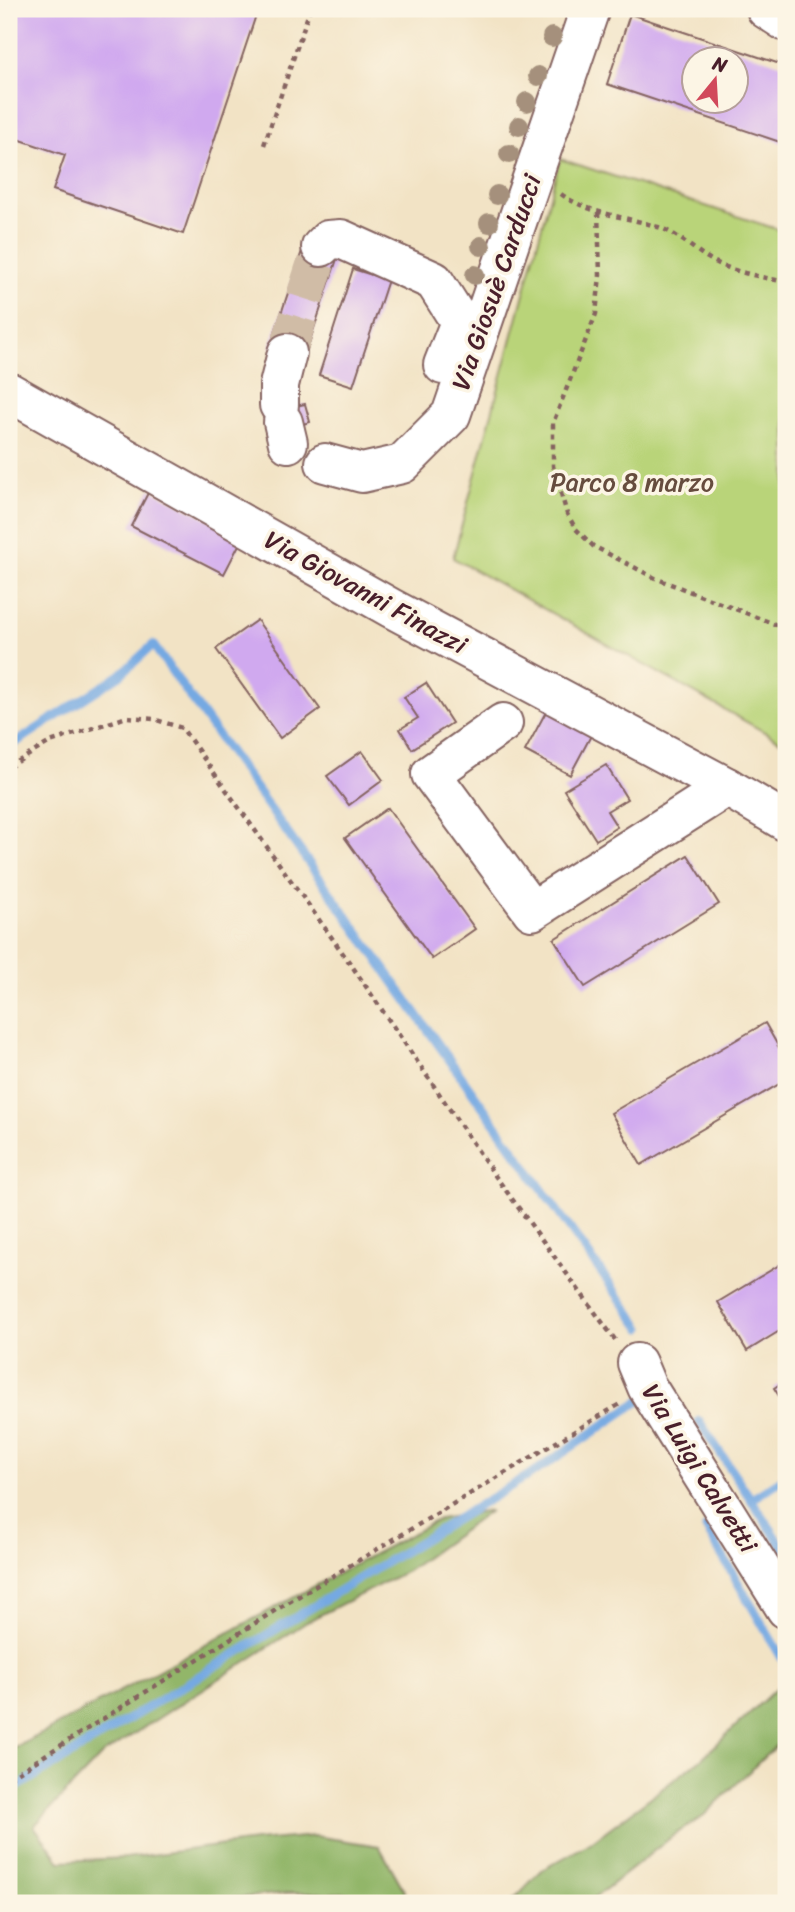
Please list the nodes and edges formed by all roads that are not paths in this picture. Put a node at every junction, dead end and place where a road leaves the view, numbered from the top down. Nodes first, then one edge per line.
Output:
1 (590, 9) edge
2 (766, 9) edge
3 (786, 22) edge
4 (321, 247) dead end
5 (287, 352) tunnel mouth
6 (9, 392) edge
7 (283, 423) dead end
8 (325, 463) dead end
9 (402, 464) junction
10 (503, 723) dead end
11 (727, 787) junction
12 (786, 822) edge
13 (642, 1375) road end
14 (786, 1609) edge

1 - 9 street, Via Giosuè Carducci
2 - 3 street
4 - 9 street
5 - 7 street
6 - 11 street, Via Giovanni Finazzi
8 - 9 street
10 - 11 street
11 - 12 street, Via Giovanni Finazzi
13 - 14 street, Via Luigi Calvetti

